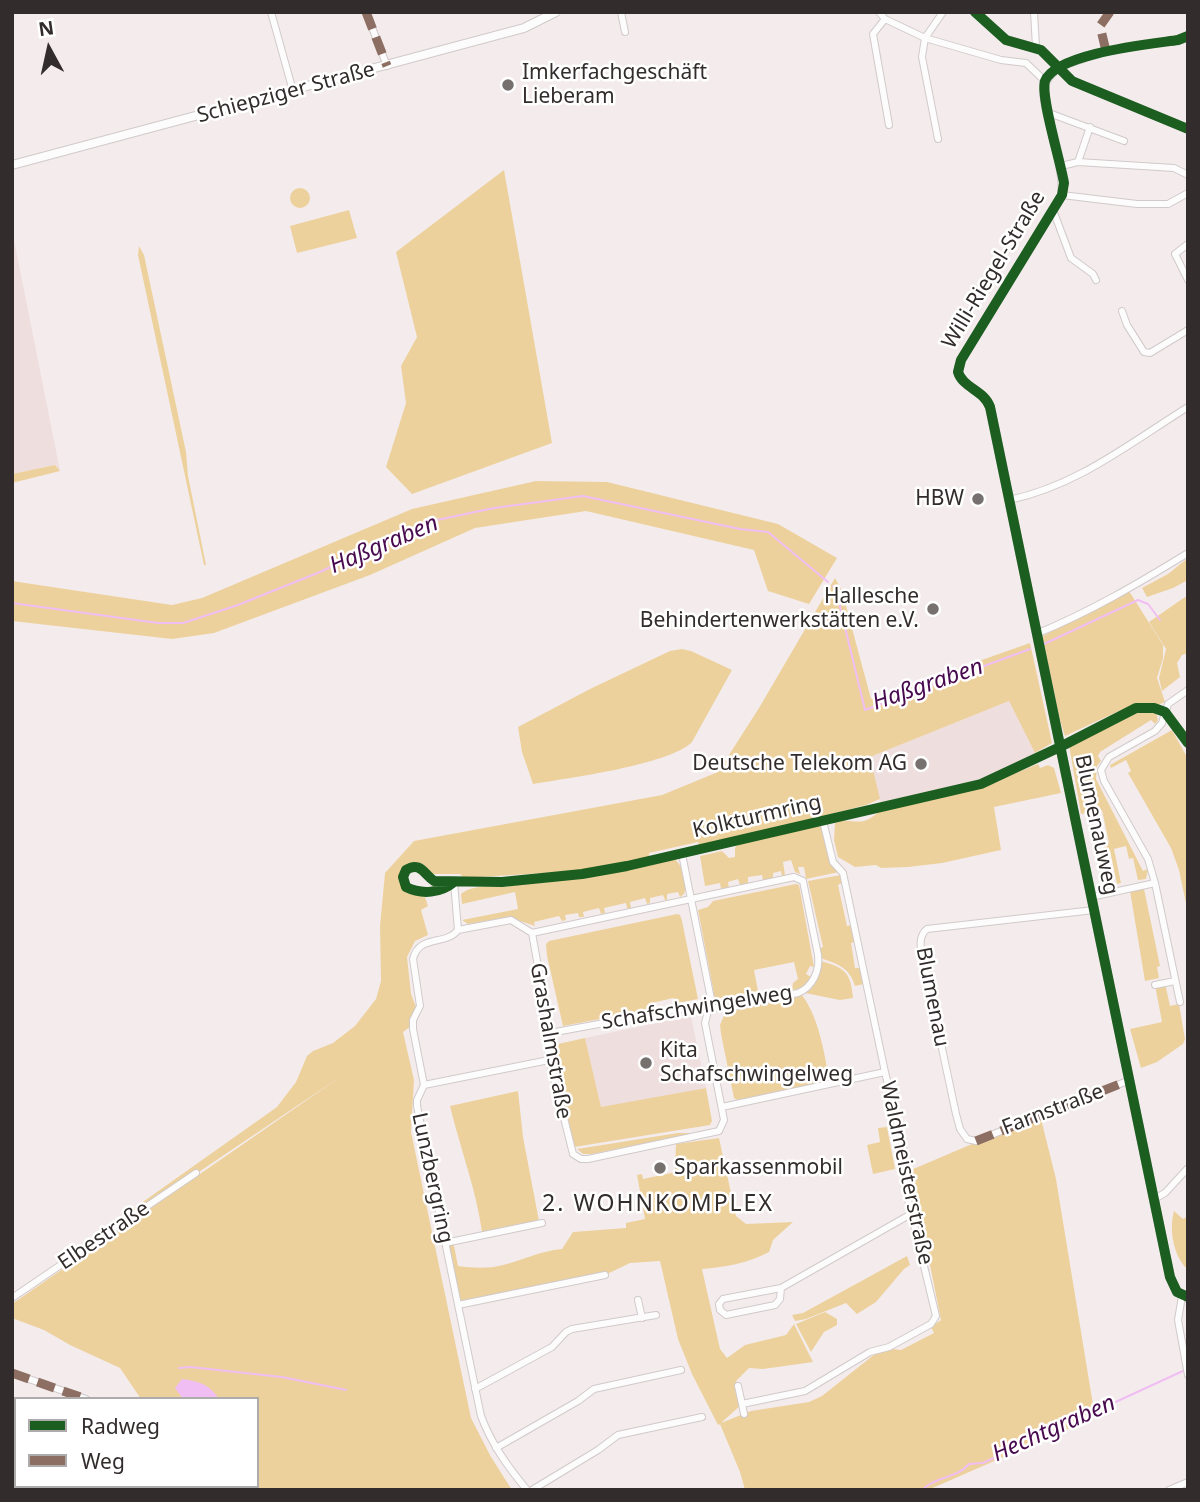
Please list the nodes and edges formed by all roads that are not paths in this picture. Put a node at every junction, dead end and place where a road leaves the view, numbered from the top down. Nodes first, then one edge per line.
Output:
1 (271, 12) edge
2 (366, 12) edge
3 (556, 12) edge
4 (621, 12) edge
5 (943, 12) edge
6 (975, 12) edge
7 (1034, 12) edge
8 (882, 15) edge
9 (625, 32) dead end
10 (1188, 36) edge
11 (925, 38) junction
12 (1036, 47) junction
13 (387, 66) junction
14 (1057, 68) junction
15 (1045, 81) junction
16 (293, 91) junction
17 (1049, 113) junction
18 (889, 125) dead end
19 (1090, 127) junction
20 (1188, 129) edge
21 (938, 139) dead end
22 (1124, 141) dead end
23 (1078, 162) junction
24 (12, 165) edge
25 (1061, 166) junction
26 (1188, 175) edge
27 (1188, 193) edge
28 (1062, 195) junction
29 (1053, 210) junction
30 (1188, 244) edge
31 (1096, 280) dead end
32 (1188, 280) edge
33 (1122, 311) dead end
34 (1188, 330) edge
35 (958, 372) joint
36 (1188, 407) edge
37 (1009, 500) junction
38 (1188, 553) edge
39 (1036, 634) junction
40 (1188, 690) edge
41 (1165, 712) junction
42 (1188, 743) edge
43 (1060, 747) junction
44 (823, 821) junction
45 (682, 854) junction
46 (454, 882) junction
47 (1155, 883) junction
48 (1091, 897) junction
49 (692, 899) junction
50 (1094, 910) junction
51 (458, 929) junction
52 (532, 933) junction
53 (1175, 981) junction
54 (1155, 985) dead end
55 (1180, 1002) dead end
56 (710, 1006) junction
57 (550, 1033) junction
58 (550, 1060) junction
59 (885, 1072) junction
60 (1130, 1080) junction
61 (424, 1085) junction
62 (722, 1107) junction
63 (976, 1141) joint
64 (1188, 1168) edge
65 (196, 1173) dead end
66 (1154, 1199) junction
67 (911, 1213) junction
68 (542, 1223) dead end
69 (445, 1243) junction
70 (605, 1275) dead end
71 (781, 1288) junction
72 (1185, 1296) edge
73 (12, 1298) edge
74 (638, 1300) dead end
75 (458, 1306) junction
76 (656, 1315) dead end
77 (642, 1318) junction
78 (681, 1370) dead end
79 (12, 1373) edge
80 (1188, 1375) edge
81 (738, 1385) dead end
82 (475, 1389) junction
83 (78, 1397) edge
84 (742, 1404) junction
85 (744, 1414) dead end
86 (702, 1417) dead end
87 (496, 1448) junction
88 (1188, 1482) edge
89 (529, 1490) edge
90 (1169, 1490) edge

1 - 16 street
2 - 13 street
3 - 13 street, Schiepziger Straße
4 - 9 street
5 - 11 street
6 - 12 street
7 - 12 street
8 - 11 street
8 - 18 street
10 - 14 street
11 - 15 street
11 - 21 street
12 - 14 street
13 - 16 street, Schiepziger Straße
14 - 15 street
14 - 20 street
15 - 17 street, Willi-Riegel-Straße
16 - 24 street, Schiepziger Straße
17 - 19 street
17 - 25 street, Willi-Riegel-Straße
19 - 22 street
19 - 23 street
23 - 25 street
23 - 26 street
25 - 28 street, Willi-Riegel-Straße
27 - 28 street
28 - 29 street, Willi-Riegel-Straße
29 - 31 street, Willi-Riegel-Straße
29 - 35 street, Willi-Riegel-Straße
30 - 32 street
33 - 34 street
35 - 37 street, Blumenauweg
36 - 37 street
37 - 39 street, Blumenauweg
38 - 39 street
39 - 43 street, Blumenauweg
40 - 41 street
41 - 42 street
41 - 43 street, Kolkturmring
41 - 47 street
43 - 44 street, Kolkturmring
43 - 48 street, Blumenauweg
44 - 45 street, Kolkturmring
44 - 59 street, Waldmeisterstraße
45 - 46 street, Kolkturmring
45 - 49 street
46 - 46 street, Kolkturmring
46 - 51 street
47 - 48 street
47 - 53 street
48 - 50 street, Blumenauweg
49 - 52 street
49 - 56 street
49 - 56 street, Schafschwingelweg
50 - 60 street, Blumenauweg
50 - 63 street, Blumenau
51 - 52 street
51 - 61 street, Lunzbergring
52 - 57 street, Grashalmstraße
53 - 54 street
53 - 55 street
56 - 57 street, Schafschwingelweg
56 - 62 street
57 - 58 street, Grashalmstraße
58 - 61 street
58 - 62 street, Grashalmstraße
59 - 62 street
59 - 67 street, Waldmeisterstraße
60 - 63 street, Farnstraße
60 - 66 street, Blumenauweg
61 - 69 street, Lunzbergring
64 - 66 street
65 - 73 street, Elbestraße
66 - 72 street, Blumenauweg
67 - 71 street
67 - 84 street, Waldmeisterstraße
68 - 69 street
69 - 75 street, Lunzbergring
70 - 75 street
71 - 71 street
72 - 80 street, Blumenauweg
74 - 77 street
75 - 82 street, Lunzbergring
76 - 77 street
77 - 82 street
78 - 87 street
79 - 83 street
81 - 84 street
82 - 87 street, Lunzbergring
84 - 85 street
86 - 89 street
87 - 89 street, Lunzbergring
88 - 90 street

